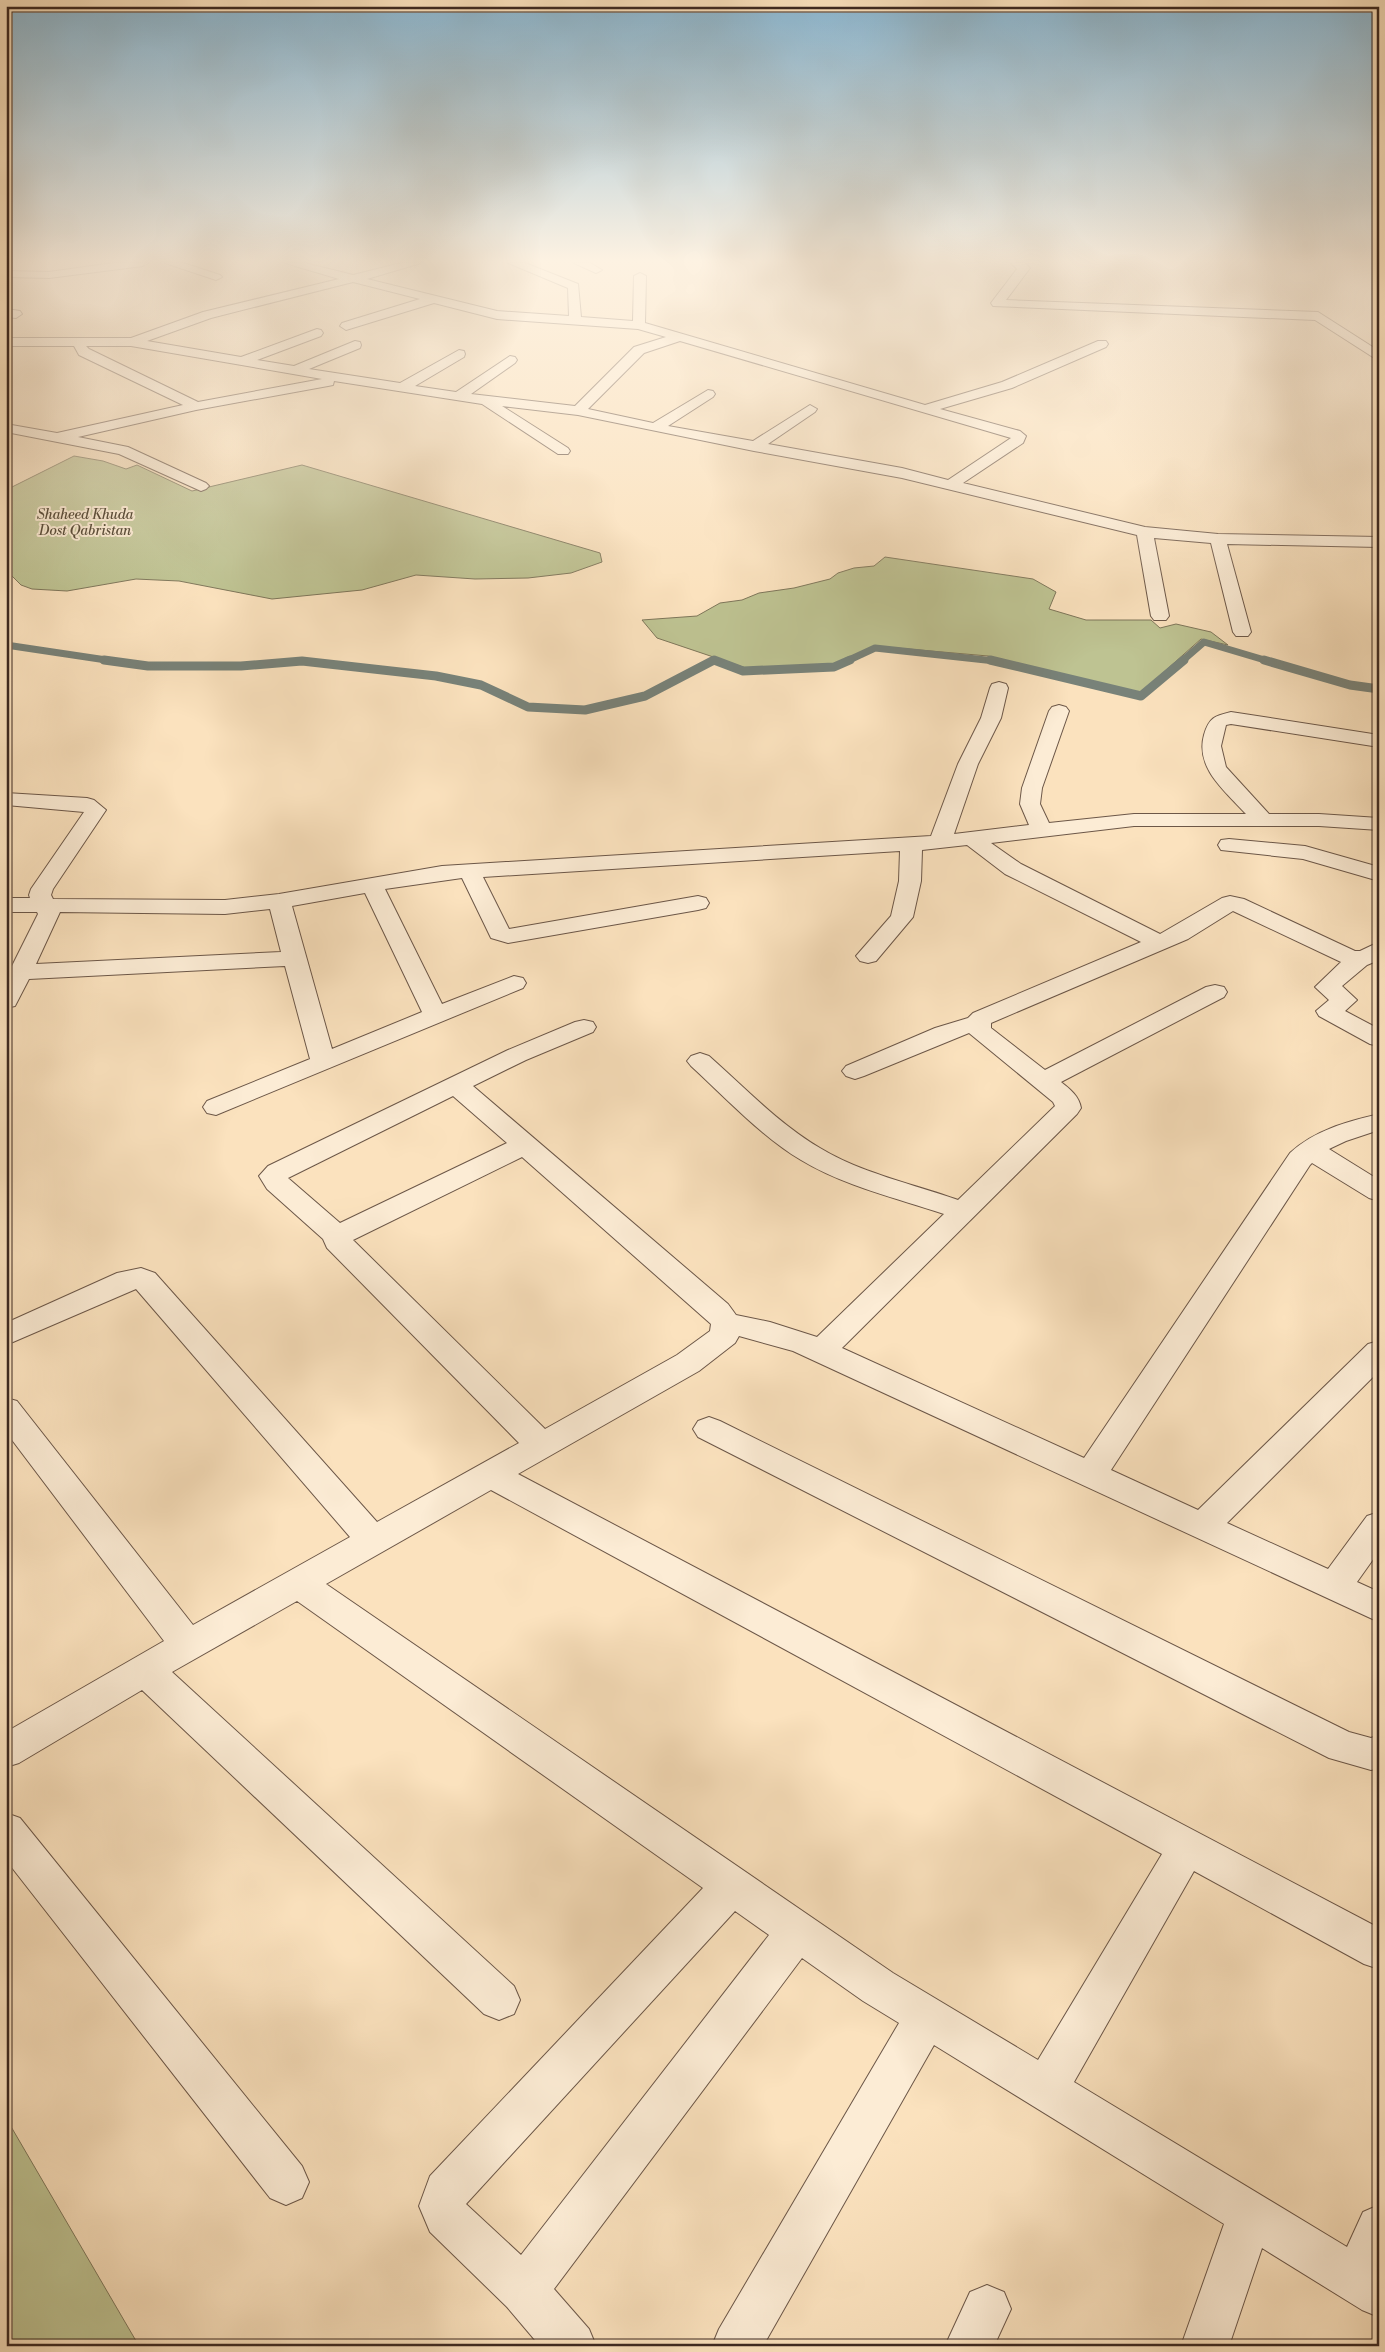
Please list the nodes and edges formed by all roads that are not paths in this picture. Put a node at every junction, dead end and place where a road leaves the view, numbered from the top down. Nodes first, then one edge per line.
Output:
1 (131, 373) edge
2 (311, 373) edge
3 (428, 373) edge
4 (492, 373) edge
5 (616, 373) edge
6 (802, 373) edge
7 (1035, 373) edge
8 (344, 379) junction
9 (402, 388) junction
10 (708, 394) dead end
11 (459, 396) junction
12 (484, 400) junction
13 (196, 406) junction
14 (810, 409) dead end
15 (925, 409) junction
16 (578, 411) junction
17 (6, 428) edge
18 (655, 428) junction
19 (60, 437) junction
20 (754, 447) junction
21 (563, 451) dead end
22 (950, 485) junction
23 (201, 486) dead end
24 (1145, 532) junction
25 (1218, 539) junction
26 (1379, 542) edge
27 (1160, 616) dead end
28 (1242, 632) dead end
29 (999, 688) dead end
30 (1059, 711) dead end
31 (1379, 741) edge
32 (6, 799) edge
33 (1263, 820) junction
34 (1320, 820) junction
35 (1379, 824) edge
36 (1042, 830) junction
37 (971, 838) junction
38 (940, 842) junction
39 (912, 844) junction
40 (1229, 845) dead end
41 (1305, 853) junction
42 (470, 872) junction
43 (1379, 874) edge
44 (372, 885) junction
45 (279, 901) junction
46 (698, 903) dead end
47 (6, 906) edge
48 (48, 907) junction
49 (1160, 943) junction
50 (1369, 954) edge
51 (868, 956) dead end
52 (294, 958) junction
53 (13, 974) edge
54 (514, 983) dead end
55 (1215, 992) dead end
56 (6, 1001) edge
57 (435, 1014) junction
58 (977, 1023) junction
59 (584, 1027) dead end
60 (1379, 1039) edge
61 (323, 1061) junction
62 (700, 1061) dead end
63 (854, 1071) dead end
64 (1044, 1081) junction
65 (456, 1085) junction
66 (216, 1107) dead end
67 (1379, 1122) edge
68 (524, 1144) junction
69 (1309, 1149) junction
70 (1379, 1192) edge
71 (963, 1211) junction
72 (338, 1237) junction
73 (726, 1323) junction
74 (6, 1335) edge
75 (821, 1351) junction
76 (1379, 1352) edge
77 (6, 1410) edge
78 (709, 1429) dead end
79 (541, 1445) junction
80 (490, 1474) junction
81 (1091, 1474) junction
82 (1379, 1525) edge
83 (1203, 1526) junction
84 (373, 1541) junction
85 (298, 1583) junction
86 (1334, 1587) junction
87 (1379, 1608) edge
88 (188, 1646) junction
89 (146, 1670) junction
90 (6, 1751) edge
91 (1379, 1751) edge
92 (6, 1830) edge
93 (1187, 1848) junction
94 (732, 1886) junction
95 (797, 1931) junction
96 (1379, 1950) edge
97 (499, 2000) dead end
98 (926, 2016) junction
99 (1045, 2090) junction
100 (286, 2182) dead end
101 (1250, 2214) junction
102 (1379, 2228) edge
103 (1367, 2286) edge
104 (524, 2290) junction
105 (572, 2346) edge
106 (736, 2346) edge
107 (1205, 2346) edge

1 - 13 street
2 - 8 street
3 - 9 street
4 - 11 street
5 - 16 street
6 - 15 street
7 - 15 street
8 - 9 street
8 - 13 street
9 - 11 street
10 - 18 street
11 - 12 street
12 - 16 street
12 - 21 street
13 - 19 street
14 - 20 street
15 - 22 street
16 - 18 street
17 - 19 street
18 - 20 street
19 - 23 street
20 - 22 street
22 - 24 street
24 - 25 street
24 - 27 street
25 - 26 street
25 - 28 street
29 - 38 street
30 - 36 street
31 - 33 street
32 - 48 street
33 - 34 street
33 - 36 street
34 - 35 street
34 - 41 street
36 - 37 street
37 - 38 street
37 - 49 street
38 - 39 street
39 - 42 street
39 - 51 street
40 - 41 street
41 - 43 street
42 - 44 street
42 - 46 street
44 - 45 street
44 - 57 street
45 - 48 street
45 - 52 street
47 - 48 street
48 - 53 street
49 - 50 street
49 - 58 street
50 - 60 street
52 - 53 street
52 - 61 street
53 - 56 street
54 - 57 street
55 - 64 street
57 - 61 street
58 - 63 street
58 - 64 street
59 - 65 street
61 - 66 street
62 - 71 street
64 - 71 street
65 - 68 street
65 - 72 street
67 - 69 street
68 - 72 street
68 - 73 street
69 - 70 street
69 - 81 street
71 - 75 street
72 - 79 street
73 - 75 street
73 - 79 street
74 - 84 street
75 - 81 street
76 - 83 street
77 - 88 street
78 - 91 street
79 - 80 street
80 - 84 street
80 - 93 street
81 - 83 street
82 - 86 street
83 - 86 street
84 - 85 street
85 - 88 street
85 - 94 street
86 - 87 street
88 - 89 street
89 - 90 street
89 - 97 street
92 - 100 street
93 - 96 street
93 - 99 street
94 - 95 street
94 - 104 street
95 - 98 street
95 - 104 street
98 - 99 street
98 - 106 street
99 - 101 street
101 - 103 street
101 - 107 street
102 - 103 street
104 - 105 street

